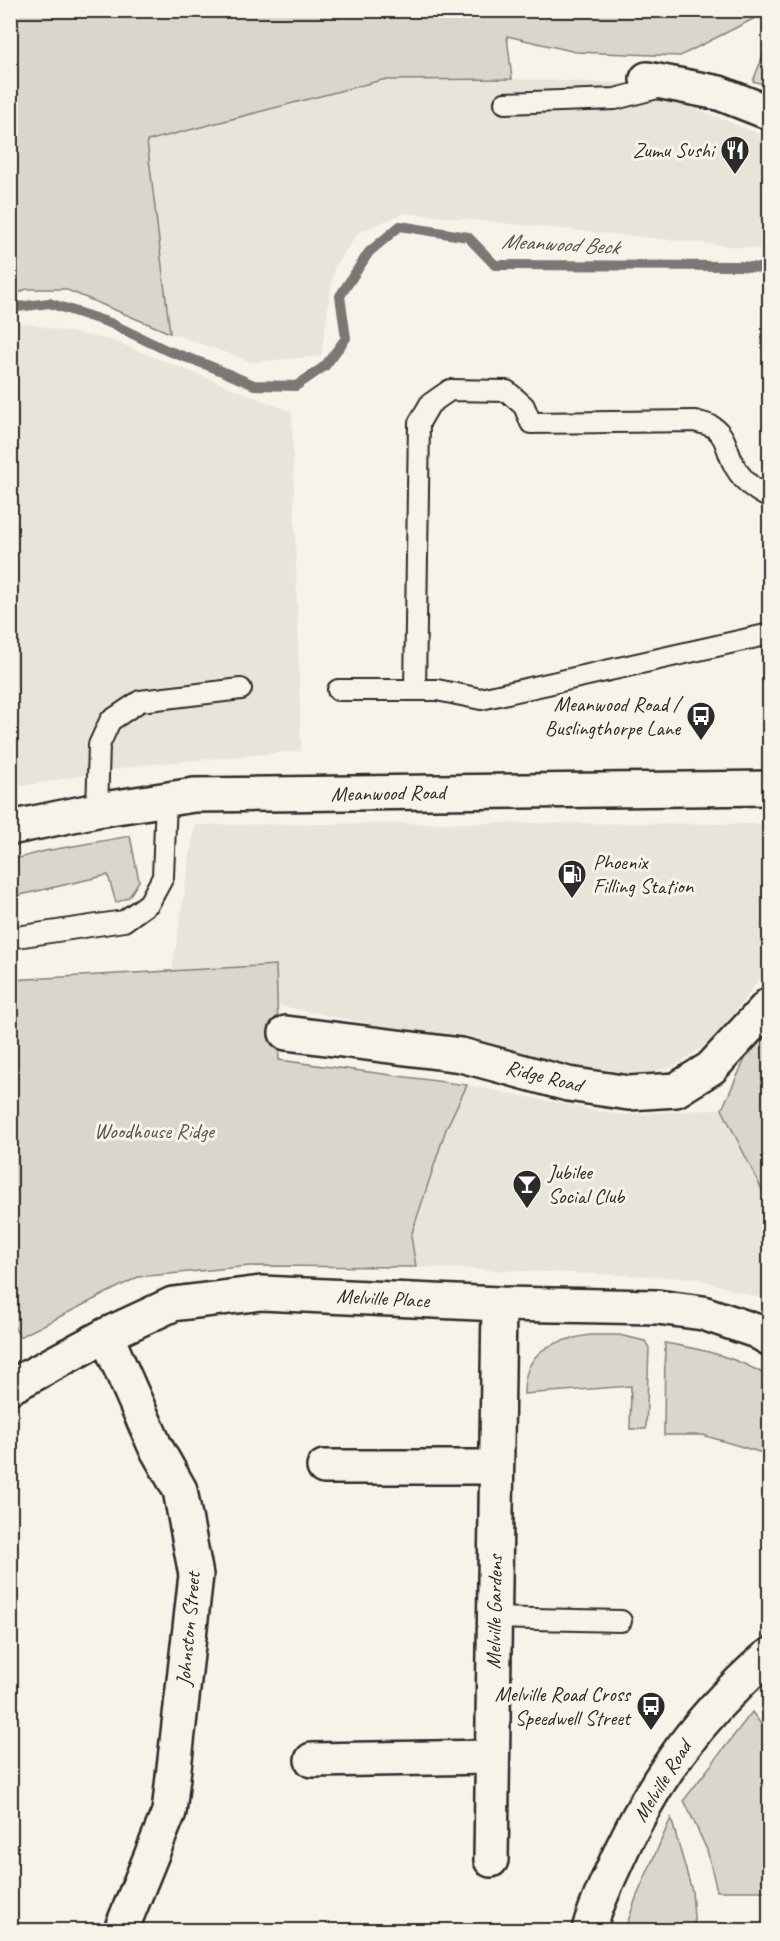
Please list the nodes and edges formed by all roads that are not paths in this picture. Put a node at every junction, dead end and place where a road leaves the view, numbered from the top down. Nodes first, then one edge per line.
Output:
1 (660, 81) joint
2 (505, 103) dead end
3 (770, 112) edge
4 (770, 498) edge
5 (770, 634) edge
6 (241, 689) dead end
7 (338, 690) dead end
8 (415, 690) junction
9 (770, 788) edge
10 (166, 799) junction
11 (97, 810) junction
12 (10, 828) edge
13 (10, 938) edge
14 (770, 1004) edge
15 (286, 1033) dead end
16 (499, 1304) junction
17 (106, 1335) junction
18 (770, 1339) edge
19 (10, 1387) edge
20 (324, 1467) dead end
21 (496, 1467) junction
22 (494, 1618) junction
23 (621, 1622) dead end
24 (770, 1655) edge
25 (492, 1757) junction
26 (312, 1760) dead end
27 (491, 1860) dead end
28 (121, 1930) edge
29 (589, 1930) edge

1 - 2 lane
1 - 3 street
4 - 8 lane
5 - 8 lane
6 - 11 lane
7 - 8 lane
9 - 10 street, Meanwood Road
10 - 11 street, Meanwood Road
10 - 13 lane
11 - 12 street, Meanwood Road
14 - 15 street, Ridge Road
16 - 17 street, Melville Place
16 - 18 street, Melville Place
16 - 21 street, Melville Gardens
17 - 19 street, Melville Place
17 - 28 street, Johnston Street
20 - 21 street
21 - 22 street, Melville Gardens
22 - 23 lane
22 - 25 street, Melville Gardens
24 - 29 street, Melville Road
25 - 26 street
25 - 27 street, Melville Gardens

